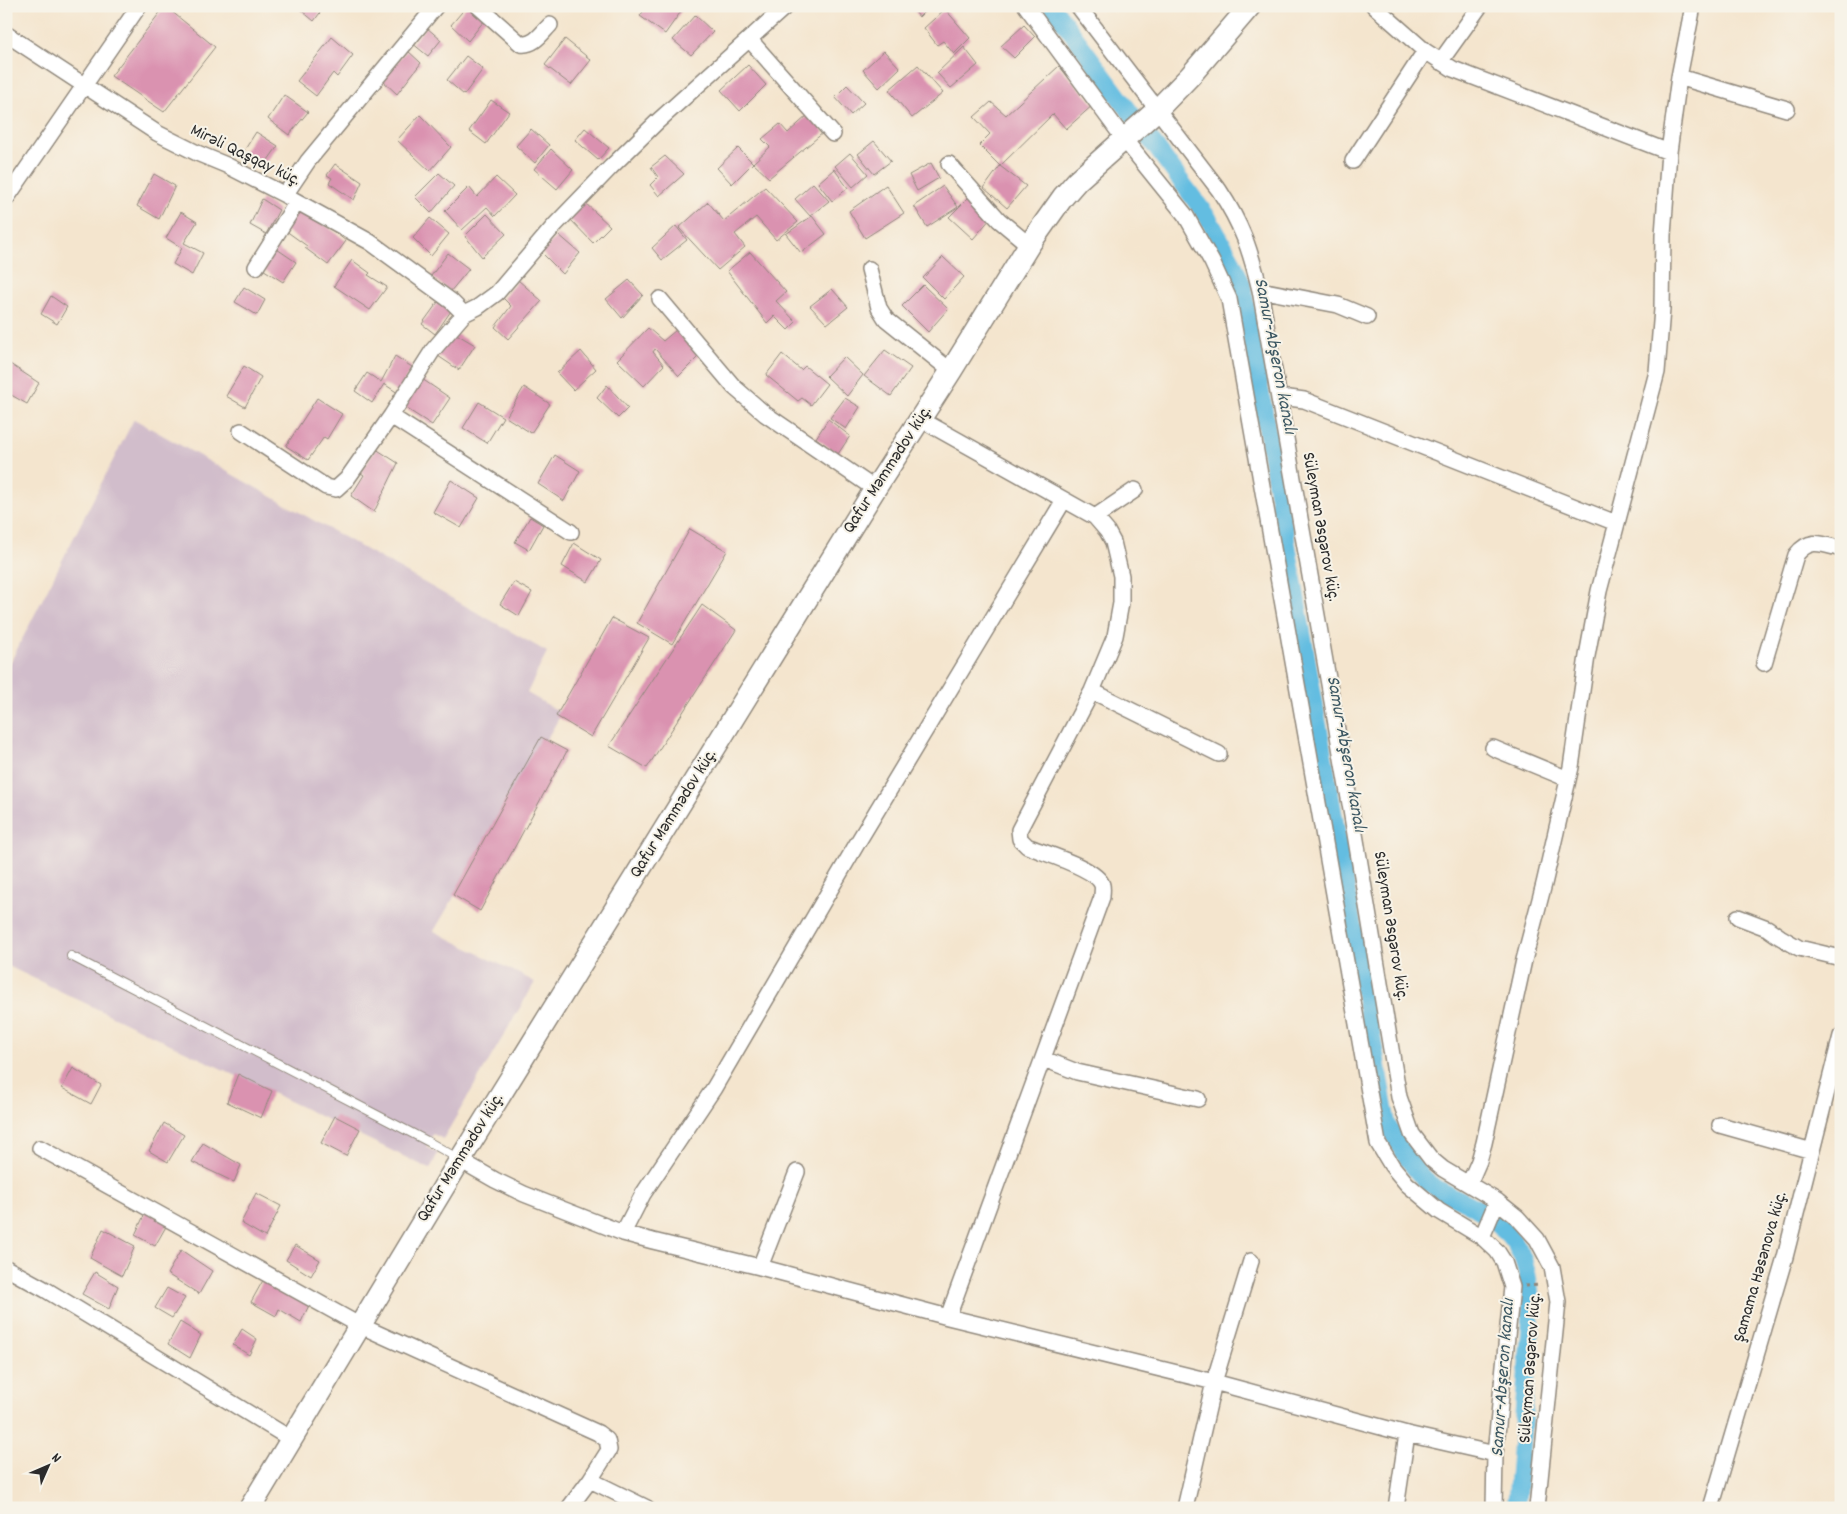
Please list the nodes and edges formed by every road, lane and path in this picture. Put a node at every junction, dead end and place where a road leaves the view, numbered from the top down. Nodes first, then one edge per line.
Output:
1 (139, 6) edge
2 (436, 6) edge
3 (478, 6) edge
4 (786, 6) edge
5 (1026, 6) edge
6 (1078, 6) edge
7 (1250, 6) edge
8 (1374, 6) edge
9 (1480, 6) edge
10 (1693, 6) edge
11 (550, 25) dead end
12 (6, 34) edge
13 (750, 40) junction
14 (1425, 51) junction
15 (1440, 62) junction
16 (1680, 77) junction
17 (85, 86) junction
18 (1786, 109) dead end
19 (1157, 110) junction
20 (833, 134) dead end
21 (1124, 139) junction
22 (1670, 152) junction
23 (1353, 161) dead end
24 (949, 164) dead end
25 (291, 198) junction
26 (6, 199) edge
27 (1029, 245) junction
28 (256, 267) dead end
29 (869, 269) dead end
30 (1260, 290) junction
31 (660, 300) dead end
32 (464, 314) junction
33 (1367, 317) dead end
34 (952, 371) junction
35 (1278, 399) junction
36 (391, 416) junction
37 (920, 420) junction
38 (240, 430) dead end
39 (875, 489) junction
40 (1135, 490) dead end
41 (1064, 500) junction
42 (1095, 517) junction
43 (1616, 523) junction
44 (571, 532) dead end
45 (1841, 549) edge
46 (1764, 663) dead end
47 (1092, 692) junction
48 (1494, 748) dead end
49 (1219, 754) dead end
50 (1568, 779) junction
51 (1738, 917) dead end
52 (71, 956) dead end
53 (1841, 958) edge
54 (1841, 1036) edge
55 (1044, 1059) junction
56 (1837, 1064) edge
57 (1198, 1099) dead end
58 (1720, 1125) dead end
59 (40, 1148) dead end
60 (1812, 1151) junction
61 (460, 1160) junction
62 (797, 1172) dead end
63 (1469, 1184) junction
64 (1497, 1201) junction
65 (623, 1233) junction
66 (1482, 1237) junction
67 (1251, 1261) dead end
68 (760, 1267) junction
69 (6, 1268) edge
70 (1556, 1284) junction
71 (1512, 1287) junction
72 (948, 1317) junction
73 (359, 1326) junction
74 (1214, 1382) junction
75 (1408, 1434) junction
76 (292, 1439) junction
77 (1496, 1454) junction
78 (590, 1480) junction
79 (250, 1508) edge
80 (569, 1508) edge
81 (647, 1508) edge
82 (1186, 1508) edge
83 (1396, 1508) edge
84 (1494, 1508) edge
85 (1538, 1508) edge
86 (1711, 1508) edge

1 - 17 street
2 - 25 street
3 - 11 street
4 - 13 street
5 - 21 street, Süleyman Əsgərov küç.
6 - 19 street, Süleyman Əsgərov küç.
7 - 19 street
8 - 14 street
9 - 15 street
10 - 16 street
12 - 17 street, Mirəli Qaşqay küç.
13 - 20 street
13 - 32 street
14 - 15 street
14 - 23 street
15 - 22 street
16 - 18 street
16 - 22 street
17 - 25 street, Mirəli Qaşqay küç.
17 - 26 street
19 - 21 street, Qafur Məmmədov küç.
19 - 30 street, Süleyman Əsgərov küç.
21 - 27 street, Qafur Məmmədov küç.
21 - 66 street, Süleyman Əsgərov küç.
22 - 43 street
24 - 27 street
25 - 28 street
25 - 32 street, Mirəli Qaşqay küç.
27 - 34 street, Qafur Məmmədov küç.
29 - 34 street
30 - 33 street
30 - 35 street, Süleyman Əsgərov küç.
31 - 39 street
32 - 36 street
34 - 37 street, Qafur Məmmədov küç.
35 - 43 street
35 - 63 street, Süleyman Əsgərov küç.
36 - 38 street
36 - 44 street
37 - 39 street, Qafur Məmmədov küç.
37 - 41 street
39 - 61 street, Qafur Məmmədov küç.
40 - 42 street
41 - 42 street
41 - 65 street
42 - 47 street
43 - 50 street
45 - 46 street
47 - 49 street
47 - 55 street
48 - 50 street
50 - 63 street
51 - 53 street
52 - 61 lane
54 - 56 street, Şamama Həsənova küç.
55 - 57 street
55 - 72 street
56 - 60 street, Şamama Həsənova küç.
58 - 60 street
59 - 73 street
60 - 86 street, Şamama Həsənova küç.
61 - 65 street
61 - 73 street, Qafur Məmmədov küç.
62 - 68 street
63 - 64 street, Süleyman Əsgərov küç.
64 - 66 street
64 - 70 street, Süleyman Əsgərov küç.
65 - 68 street
66 - 71 street, Süleyman Əsgərov küç.
67 - 74 street
68 - 72 street
69 - 76 street
70 - 71 path
70 - 85 street, Süleyman Əsgərov küç.
71 - 77 street, Süleyman Əsgərov küç.
72 - 74 street
73 - 76 street, Qafur Məmmədov küç.
73 - 78 street
74 - 75 street
74 - 82 street
75 - 77 street
75 - 83 street
76 - 79 street, Qafur Məmmədov küç.
77 - 84 street, Süleyman Əsgərov küç.
78 - 80 street
78 - 81 street

